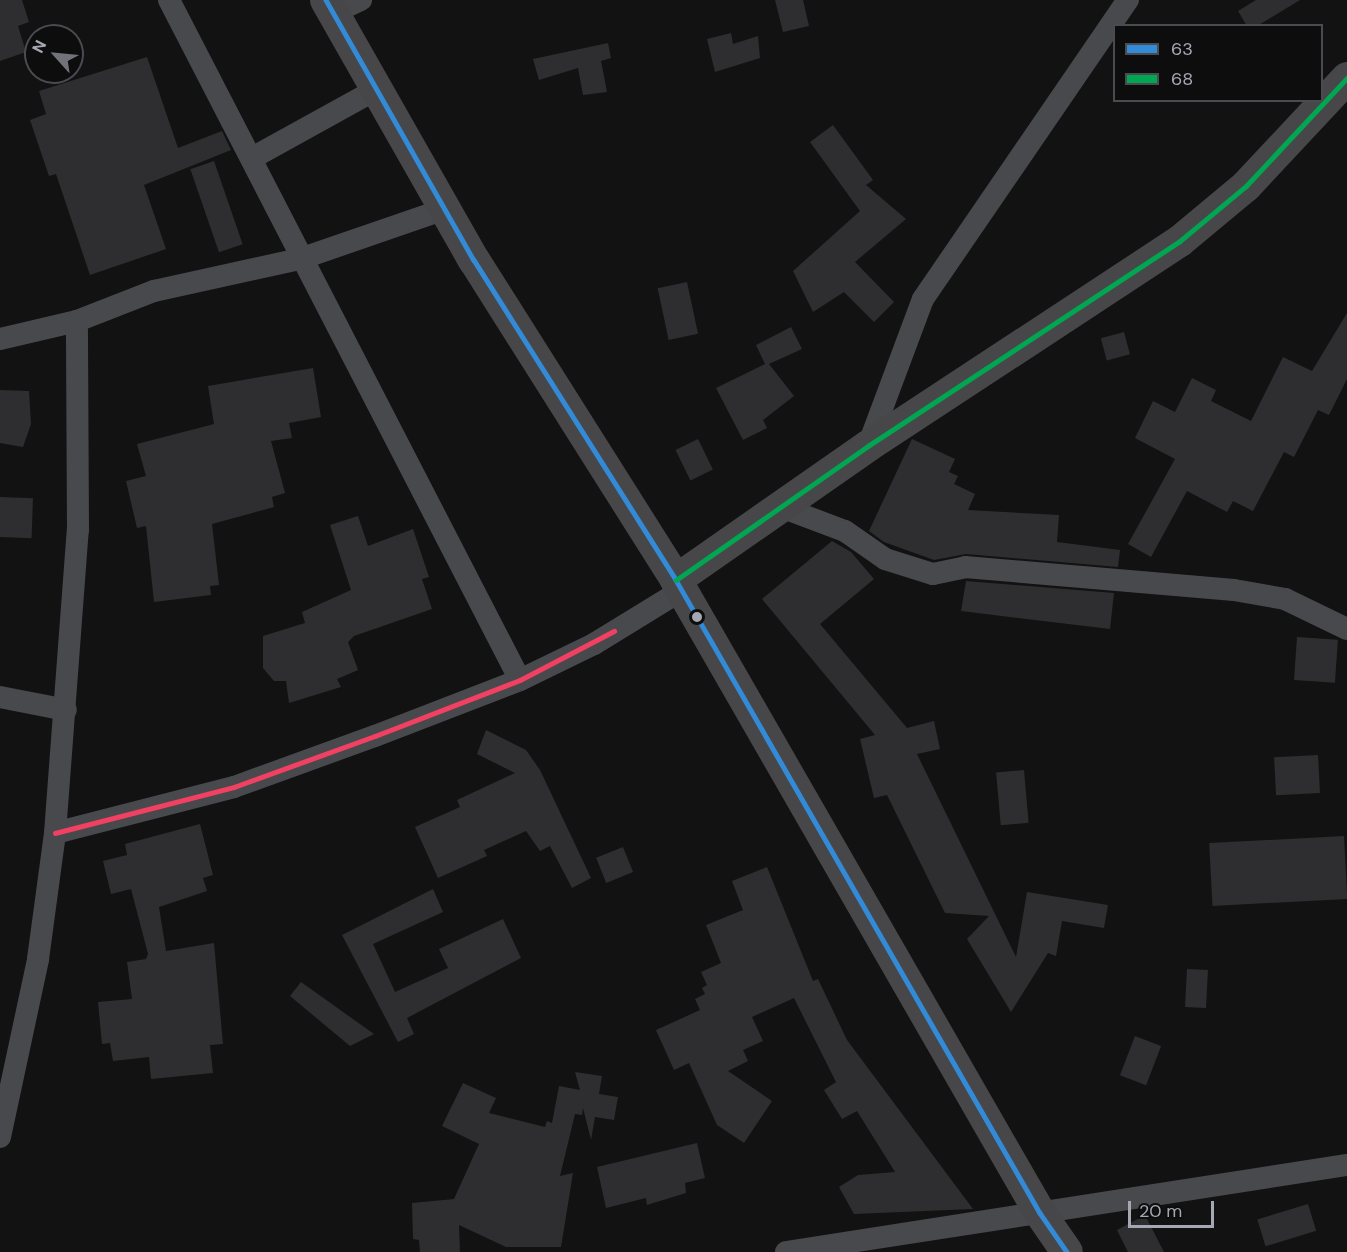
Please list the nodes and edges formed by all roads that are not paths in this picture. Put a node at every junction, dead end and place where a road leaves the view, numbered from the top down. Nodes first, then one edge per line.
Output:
1 (169, 0) edge
2 (361, 0) edge
3 (1128, 0) edge
4 (329, 7) edge
5 (1345, 85) edge
6 (376, 89) junction
7 (252, 158) junction
8 (445, 209) junction
9 (300, 259) junction
10 (76, 321) junction
11 (0, 339) edge
12 (868, 446) junction
13 (781, 507) junction
14 (679, 585) junction
15 (1347, 629) edge
16 (520, 680) junction
17 (0, 698) edge
18 (66, 710) junction
19 (55, 833) junction
20 (0, 1137) edge
21 (1347, 1165) edge
22 (1040, 1213) junction
23 (786, 1252) edge
24 (1067, 1252) edge

1 - 7 street
2 - 4 street
3 - 12 street
4 - 6 main road
5 - 12 main road
6 - 7 street
6 - 8 main road
7 - 9 street
8 - 9 street
8 - 14 main road
9 - 10 street
9 - 16 street
10 - 11 street
10 - 18 street
12 - 13 main road
13 - 14 main road
13 - 15 street
14 - 16 street
14 - 22 main road
16 - 19 street
17 - 18 street
18 - 19 street
19 - 20 street
21 - 22 street
22 - 23 street
22 - 24 main road

